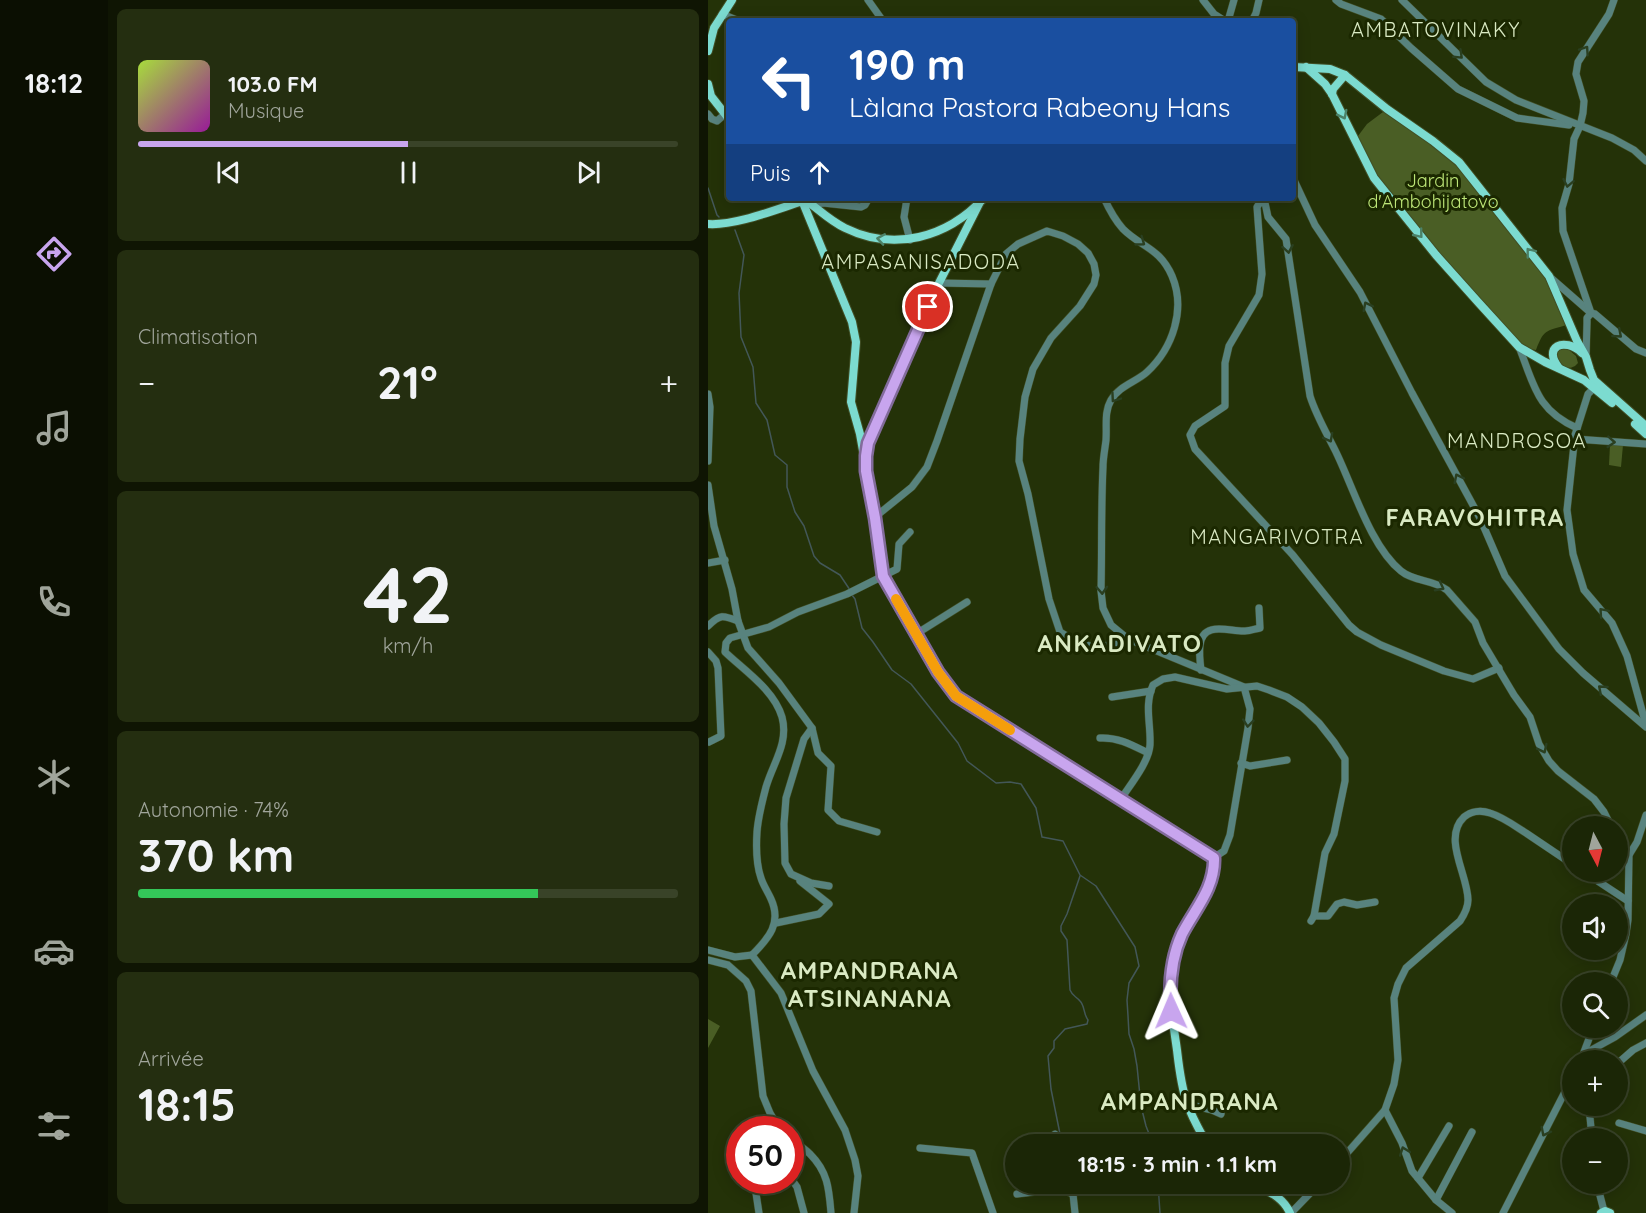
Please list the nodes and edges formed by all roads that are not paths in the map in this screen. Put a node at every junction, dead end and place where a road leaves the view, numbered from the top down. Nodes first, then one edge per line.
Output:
1 (732, 0) edge
2 (868, 0) edge
3 (1203, 0) edge
4 (1233, 0) edge
5 (1259, 0) edge
6 (1336, 0) edge
7 (1402, 0) edge
8 (1614, 0) edge
9 (722, 14) junction
10 (732, 18) edge
11 (881, 18) edge
12 (1221, 18) edge
13 (1227, 18) edge
14 (1254, 18) edge
15 (708, 51) edge
16 (1296, 66) edge
17 (1305, 67) junction
18 (1335, 71) junction
19 (1345, 75) junction
20 (708, 84) edge
21 (1325, 84) junction
22 (1332, 94) junction
23 (708, 114) edge
24 (726, 116) edge
25 (726, 117) edge
26 (1580, 126) junction
27 (1646, 160) edge
28 (1296, 184) edge
29 (784, 201) edge
30 (795, 201) edge
31 (796, 201) edge
32 (803, 201) edge
33 (867, 201) edge
34 (907, 201) edge
35 (981, 201) edge
36 (1105, 201) edge
37 (1261, 201) edge
38 (1264, 201) edge
39 (777, 207) junction
40 (810, 208) junction
41 (764, 213) junction
42 (957, 220) junction
43 (708, 224) edge
44 (966, 227) junction
45 (910, 240) junction
46 (1549, 276) junction
47 (939, 283) junction
48 (992, 284) junction
49 (1591, 314) junction
50 (1519, 347) junction
51 (1646, 353) edge
52 (1586, 357) junction
53 (1560, 369) junction
54 (1594, 384) junction
55 (708, 394) edge
56 (1636, 419) junction
57 (1646, 419) edge
58 (1646, 426) edge
59 (1577, 428) junction
60 (872, 433) junction
61 (857, 434) junction
62 (1646, 434) edge
63 (1575, 440) junction
64 (1646, 444) edge
65 (708, 461) edge
66 (866, 471) junction
67 (708, 485) edge
68 (875, 518) junction
69 (708, 520) edge
70 (714, 526) junction
71 (910, 532) dead end
72 (725, 560) junction
73 (708, 563) edge
74 (883, 576) junction
75 (967, 602) dead end
76 (1259, 608) dead end
77 (738, 621) junction
78 (708, 626) edge
79 (743, 634) junction
80 (916, 634) junction
81 (1128, 639) junction
82 (708, 652) edge
83 (1499, 668) junction
84 (1201, 670) junction
85 (1244, 687) junction
86 (1151, 691) junction
87 (1112, 697) dead end
88 (1646, 726) edge
89 (812, 728) junction
90 (1100, 738) dead end
91 (708, 742) edge
92 (1148, 753) junction
93 (1287, 760) dead end
94 (1241, 763) junction
95 (1121, 799) junction
96 (1646, 815) edge
97 (1606, 816) edge
98 (877, 832) dead end
99 (1629, 855) joint
100 (1562, 857) edge
101 (1214, 858) junction
102 (791, 874) junction
103 (1599, 882) edge
104 (829, 886) dead end
105 (1617, 894) edge
106 (1628, 901) edge
107 (1376, 902) dead end
108 (776, 923) junction
109 (708, 950) edge
110 (752, 955) junction
111 (708, 960) edge
112 (1646, 1015) edge
113 (1646, 1043) edge
114 (1595, 1050) edge
115 (1628, 1054) edge
116 (1562, 1099) edge
117 (1187, 1104) junction
118 (1385, 1110) junction
119 (1221, 1114) dead end
120 (772, 1116) edge
121 (1618, 1123) dead end
122 (1449, 1126) dead end
123 (1646, 1131) edge
124 (1473, 1132) dead end
125 (1202, 1134) edge
126 (920, 1148) dead end
127 (804, 1149) edge
128 (1350, 1150) edge
129 (1418, 1178) junction
130 (756, 1194) edge
131 (799, 1194) edge
132 (1073, 1194) edge
133 (1272, 1194) edge
134 (1309, 1194) edge
135 (1600, 1194) edge
136 (1436, 1200) junction
137 (1605, 1212) edge
138 (759, 1213) edge
139 (804, 1213) edge
140 (831, 1213) edge
141 (854, 1213) edge
142 (993, 1213) edge
143 (1075, 1213) edge
144 (1290, 1213) edge
145 (1452, 1213) edge
146 (1503, 1213) edge

1 - 9 main road
2 - 11 street
3 - 12 street
4 - 13 street
5 - 14 street
6 - 26 street
7 -> 26 street
26 -> 8 street
9 - 10 street
9 - 15 main road
16 - 17 main road
17 - 18 main road
17 - 21 main road
18 - 19 main road
18 - 21 main road
19 - 22 main road
46 -> 19 main road
20 - 24 main road
21 - 22 main road
22 -> 50 main road
23 - 25 street
26 - 27 street
26 -> 49 street
88 -> 28 street
29 - 39 main road
30 - 39 main road
31 - 41 main road
32 - 40 main road
33 - 40 street
34 - 45 street
35 - 42 main road
35 - 44 main road
36 -> 81 street
37 - 83 street
38 -> 83 street
39 - 41 main road
45 -> 40 main road
40 - 61 main road
41 - 43 main road
42 - 44 main road
42 - 45 main road
44 - 47 main road
46 - 49 street
46 - 52 main road
47 - 48 street
47 - 60 main road
48 - 68 street
48 - 81 street
49 -> 51 street
49 - 52 street
50 - 53 main road
50 - 59 street
52 - 53 main road
52 - 54 main road
53 - 54 main road
54 - 56 main road
54 - 59 street
54 - 62 main road
55 - 65 street
56 - 57 main road
56 - 58 main road
59 - 63 street
60 - 61 main road
60 - 66 main road
61 - 66 main road
63 -> 64 street
88 -> 63 street
66 - 68 main road
67 - 70 street
68 - 74 main road
69 - 70 street
70 - 72 street
71 - 74 street
72 - 73 street
72 - 77 street
74 - 79 street
74 - 80 main road
75 - 80 street
76 - 84 street
77 - 78 street
77 - 79 street
79 - 89 street
79 - 108 street
80 - 95 main road
81 - 84 street
82 - 91 street
83 -> 97 street
84 - 85 street
85 - 86 street
85 -> 94 street
85 - 107 street
86 - 87 street
86 - 92 street
89 - 98 street
89 - 102 street
90 - 92 street
92 - 95 street
93 - 94 street
94 - 101 street
95 - 101 main road
96 - 99 street
99 - 106 street
100 - 118 street
101 - 117 main road
102 - 104 street
102 - 108 street
103 - 105 street
108 - 110 street
109 - 110 street
110 - 141 street
111 - 120 street
112 - 114 street
113 - 115 street
116 -> 146 street
117 - 119 street
117 - 125 main road
118 - 128 street
129 -> 118 street
121 - 123 street
122 - 129 street
124 - 136 street
126 - 142 street
127 - 140 street
129 - 136 street
130 - 138 street
131 - 139 street
132 - 143 street
133 - 144 main road
134 - 144 street
135 - 137 street
136 - 145 street

